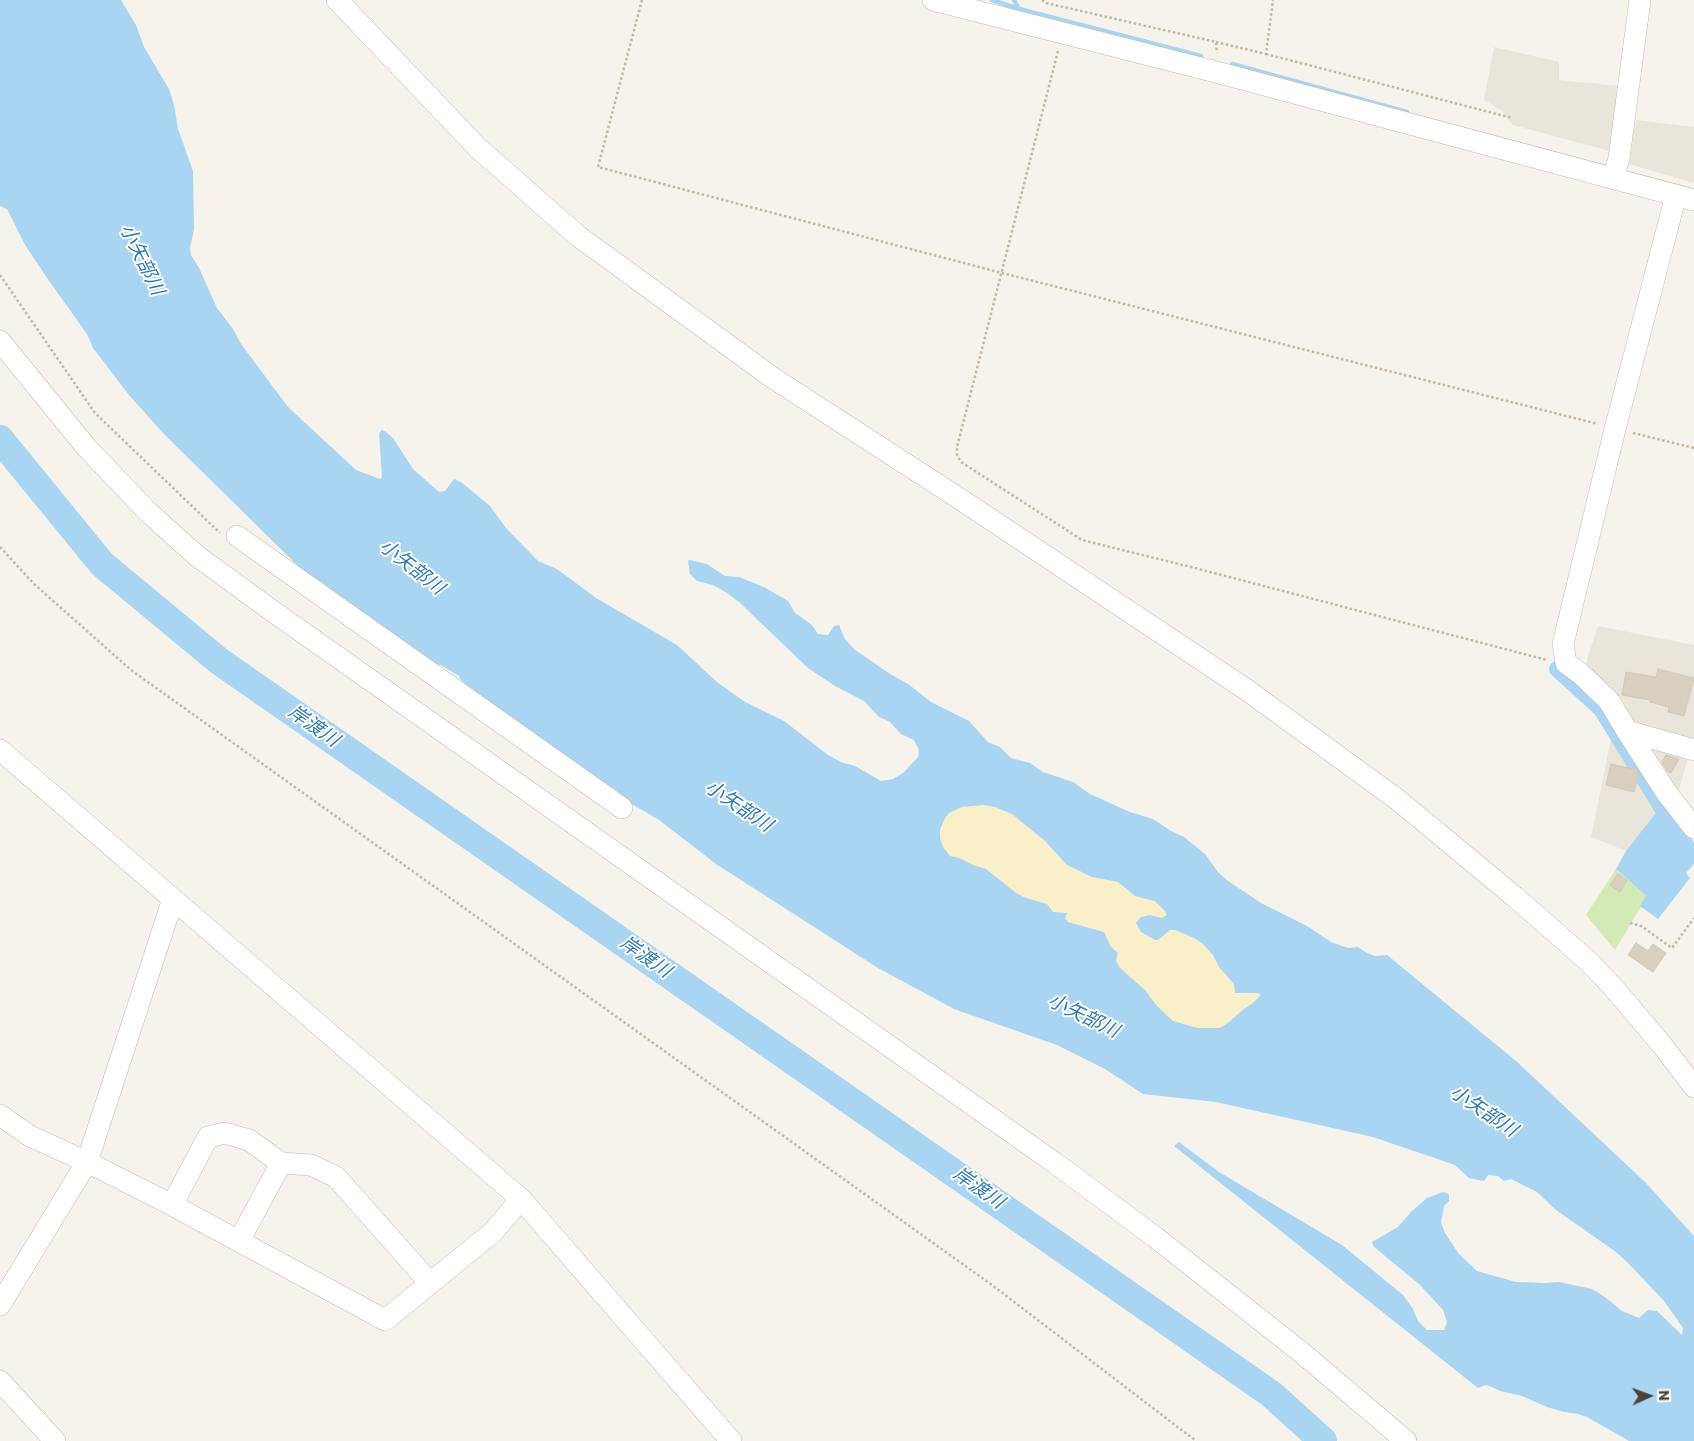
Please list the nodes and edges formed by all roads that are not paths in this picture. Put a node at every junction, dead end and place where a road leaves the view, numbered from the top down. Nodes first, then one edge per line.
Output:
1 (337, 0) edge
2 (933, 0) edge
3 (1640, 0) edge
4 (1615, 170) junction
5 (1685, 197) edge
6 (0, 341) edge
7 (237, 536) road end
8 (1627, 731) junction
9 (0, 750) edge
10 (1694, 750) edge
11 (622, 808) dead end
12 (1694, 828) edge
13 (172, 900) junction
14 (1694, 1087) edge
15 (0, 1115) edge
16 (87, 1162) junction
17 (281, 1163) junction
18 (521, 1199) junction
19 (172, 1205) junction
20 (239, 1241) junction
21 (430, 1283) junction
22 (0, 1305) edge
23 (0, 1380) edge
24 (55, 1441) edge
25 (731, 1441) edge
26 (1406, 1441) edge

1 - 14 street
2 - 4 street
3 - 4 street
4 - 5 street
5 - 8 street
6 - 26 street
7 - 11 street
8 - 10 street
8 - 12 street
9 - 13 street
13 - 16 street
13 - 18 street
15 - 16 street
16 - 19 street
16 - 22 street
17 - 19 street
17 - 20 street
17 - 21 street
18 - 21 street
18 - 25 street
19 - 20 street
20 - 21 street
23 - 24 street

